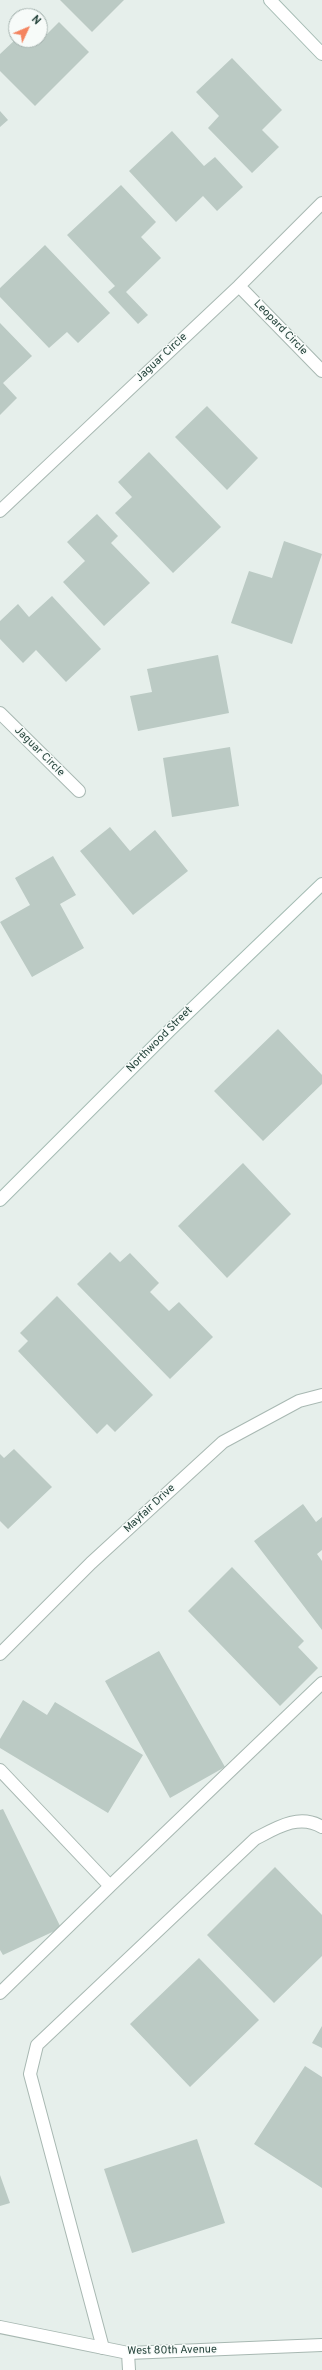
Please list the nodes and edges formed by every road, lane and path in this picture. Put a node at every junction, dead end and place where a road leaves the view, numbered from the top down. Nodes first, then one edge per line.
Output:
1 (270, 0) edge
2 (322, 54) edge
3 (322, 203) edge
4 (239, 286) junction
5 (322, 371) edge
6 (0, 511) edge
7 (0, 713) edge
8 (79, 791) dead end
9 (322, 884) edge
10 (0, 1200) edge
11 (322, 1394) edge
12 (0, 1654) edge
13 (322, 1683) edge
14 (0, 1770) edge
15 (322, 1827) edge
16 (110, 1886) junction
17 (0, 1993) edge
18 (0, 2327) edge
19 (322, 2345) edge
20 (104, 2348) junction
21 (128, 2353) junction
22 (129, 2370) edge

1 - 2 street
3 - 4 street, Jaguar Circle
4 - 5 street, Leopard Circle
4 - 6 street, Jaguar Circle
7 - 8 street, Jaguar Circle
9 - 10 street, Northwood Street
11 - 12 street, Mayfair Drive
13 - 16 street
14 - 16 street
15 - 20 street
16 - 17 street
18 - 20 street, West 80th Avenue
19 - 21 street, West 80th Avenue
20 - 21 street, West 80th Avenue
21 - 22 street

